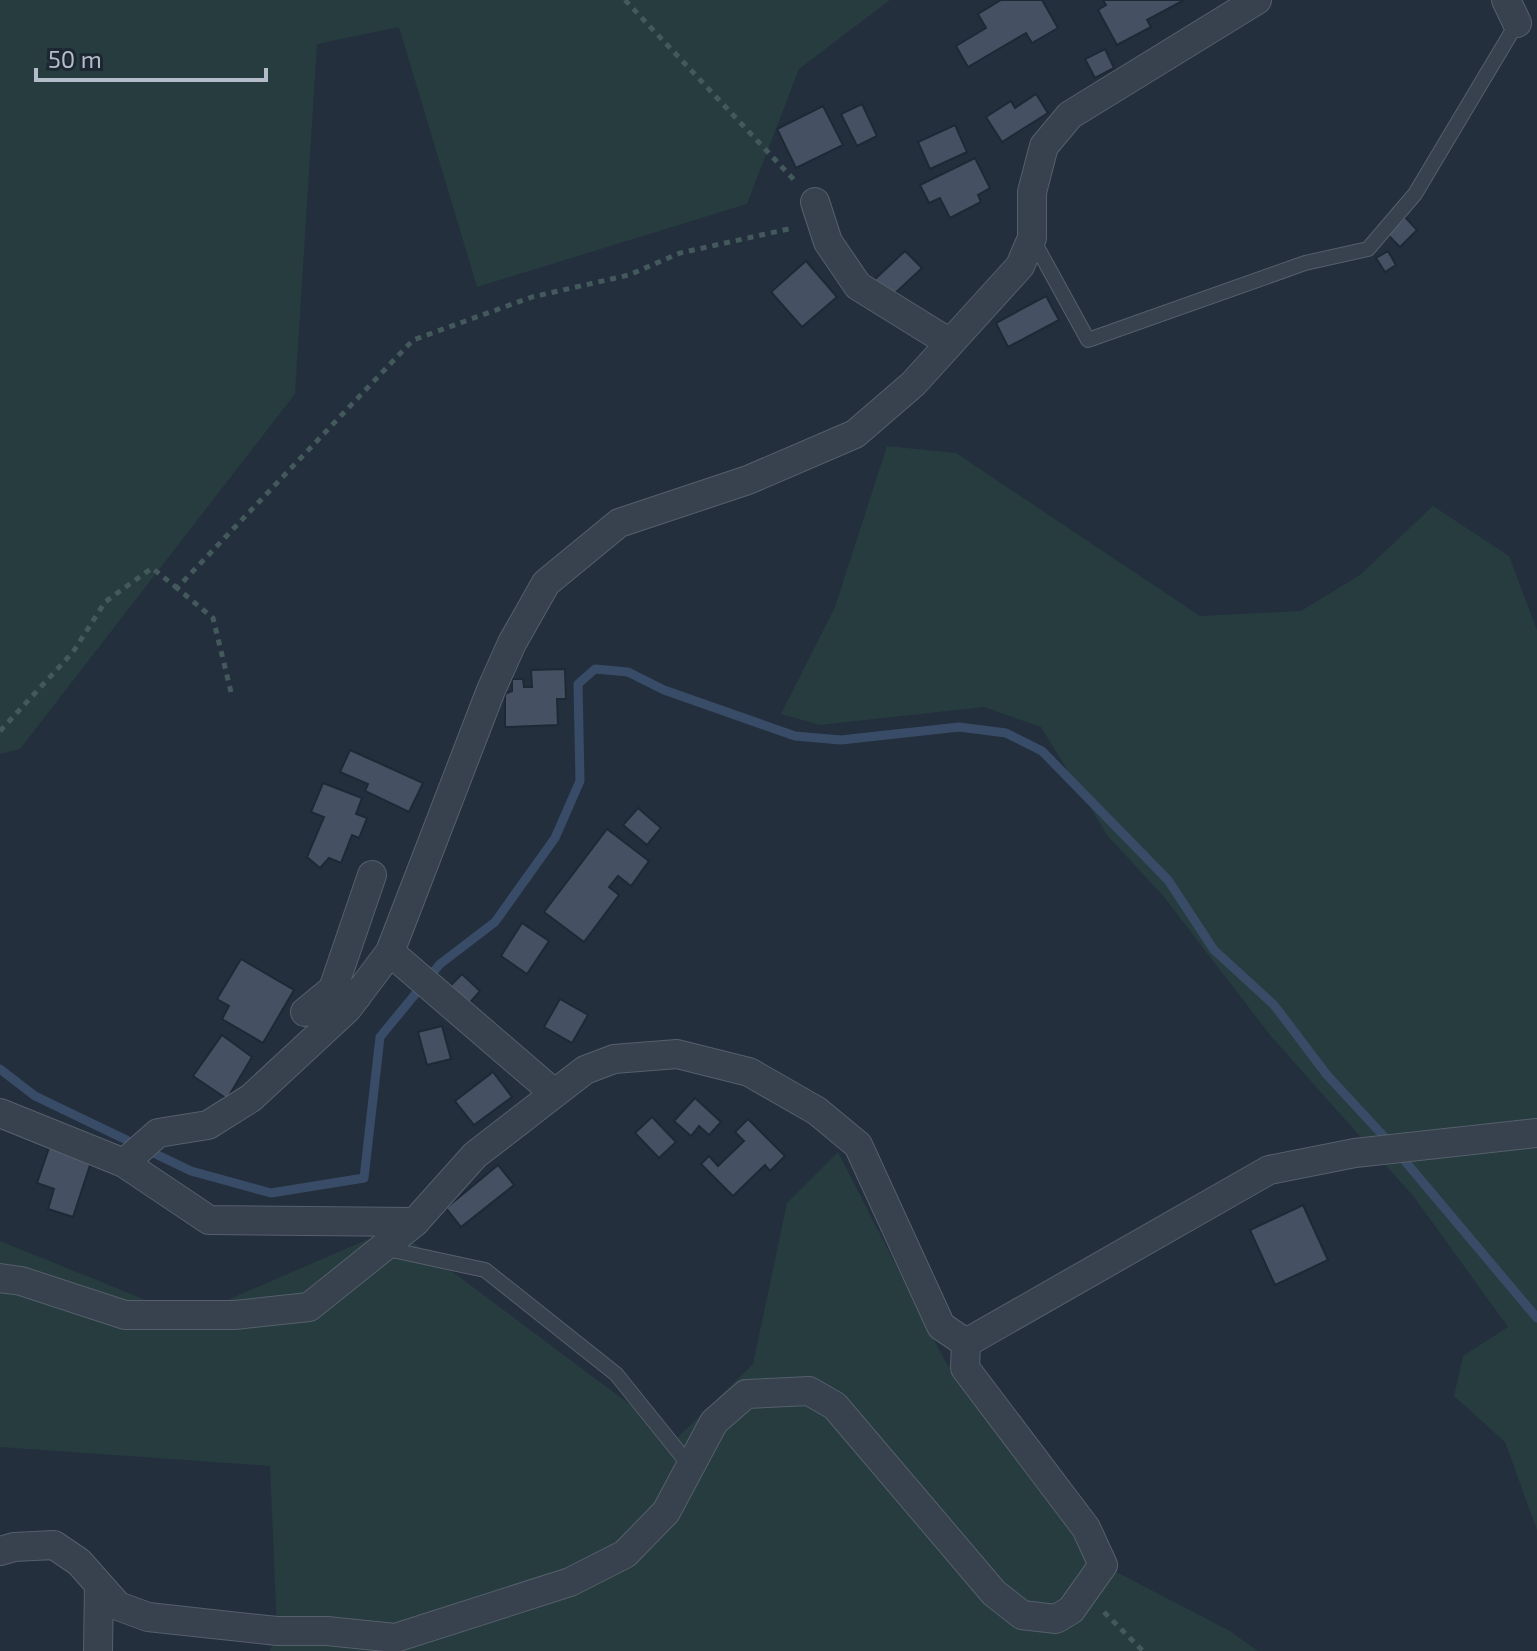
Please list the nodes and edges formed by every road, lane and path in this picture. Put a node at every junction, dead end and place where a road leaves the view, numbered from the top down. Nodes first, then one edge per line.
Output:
1 (625, 0) edge
2 (1257, 0) edge
3 (1511, 11) edge
4 (815, 202) junction
5 (1032, 238) junction
6 (950, 343) junction
7 (177, 588) junction
8 (231, 692) dead end
9 (0, 731) edge
10 (372, 875) dead end
11 (398, 960) junction
12 (345, 992) junction
13 (305, 1012) dead end
14 (554, 1093) junction
15 (0, 1113) edge
16 (1537, 1133) edge
17 (129, 1159) junction
18 (415, 1222) junction
19 (382, 1248) junction
20 (0, 1278) edge
21 (966, 1343) junction
22 (690, 1466) junction
23 (0, 1551) edge
24 (99, 1585) junction
25 (1084, 1593) junction
26 (98, 1651) edge
27 (1143, 1651) edge

1 - 4 path
2 - 5 street
3 - 5 lane
4 - 6 street
4 - 7 path
5 - 6 street
6 - 11 street
7 - 8 path
7 - 9 path
10 - 12 street
11 - 12 street
11 - 14 street
12 - 13 street
12 - 17 street
14 - 18 street
14 - 21 street
15 - 17 street
16 - 21 street
17 - 18 street
18 - 19 street
19 - 20 street
19 - 22 lane
21 - 25 street
22 - 24 street
22 - 25 street
23 - 24 street
24 - 26 street
25 - 27 path

